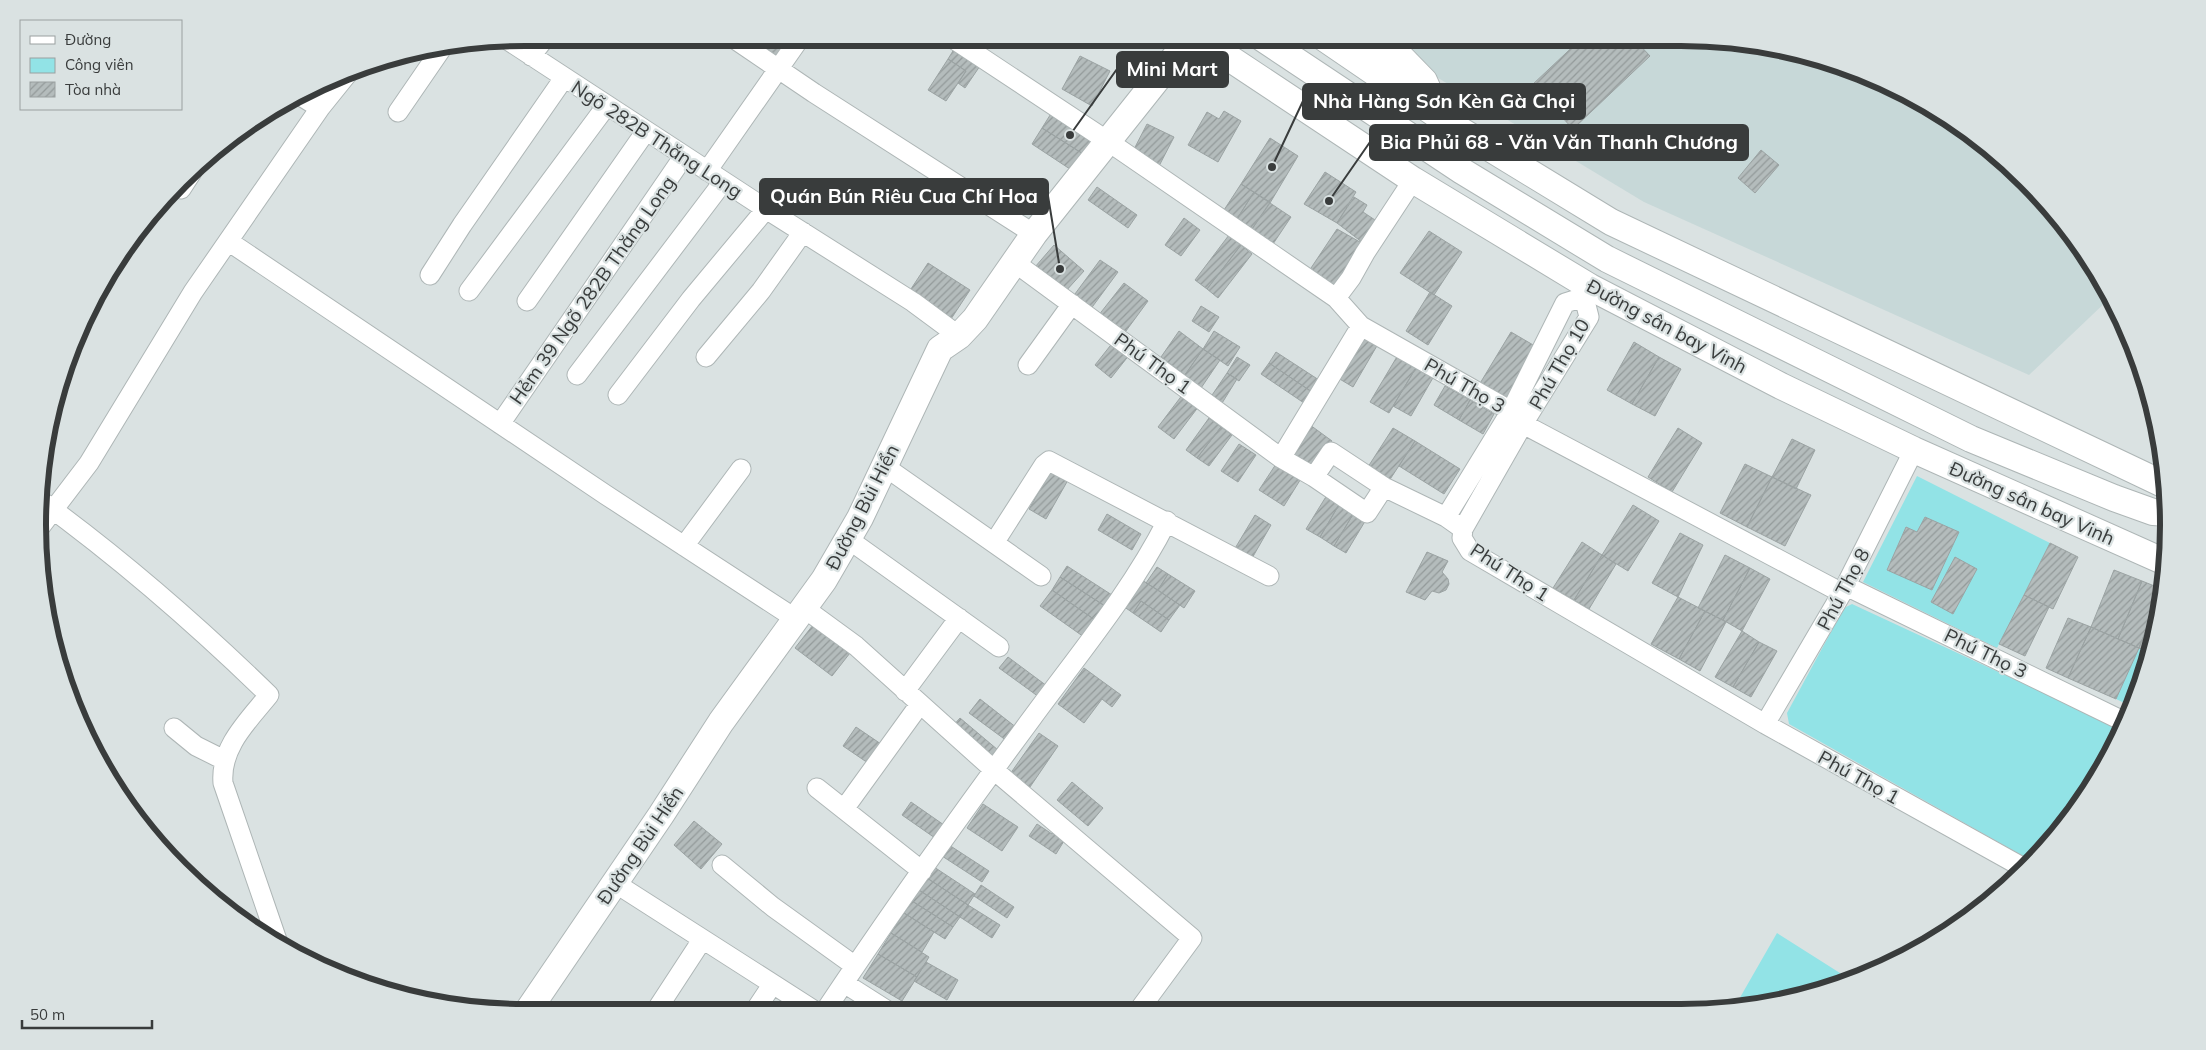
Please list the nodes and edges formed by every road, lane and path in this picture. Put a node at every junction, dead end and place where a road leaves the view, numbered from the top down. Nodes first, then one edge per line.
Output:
1 (517, 46) edge
2 (539, 46) edge
3 (745, 46) edge
4 (794, 46) edge
5 (964, 46) edge
6 (1183, 46) edge
7 (1211, 46) edge
8 (1274, 46) edge
9 (1336, 46) edge
10 (1370, 46) edge
11 (1395, 46) edge
12 (438, 54) edge
13 (531, 56) junction
14 (778, 69) junction
15 (564, 78) junction
16 (339, 84) edge
17 (306, 99) edge
18 (607, 105) junction
19 (320, 108) junction
20 (398, 112) dead end
21 (1447, 122) junction
22 (646, 131) junction
23 (1108, 142) junction
24 (684, 156) junction
25 (706, 171) junction
26 (1413, 180) junction
27 (724, 182) junction
28 (766, 209) junction
29 (803, 232) junction
30 (1034, 234) junction
31 (228, 241) junction
32 (1607, 259) junction
33 (1014, 262) junction
34 (430, 276) dead end
35 (469, 292) dead end
36 (1587, 292) junction
37 (1336, 298) junction
38 (527, 301) dead end
39 (1072, 304) junction
40 (1361, 326) junction
41 (959, 336) junction
42 (706, 357) dead end
43 (1028, 365) dead end
44 (577, 375) dead end
45 (618, 395) dead end
46 (1517, 418) junction
47 (1932, 420) junction
48 (500, 424) junction
49 (1914, 450) junction
50 (1281, 458) junction
51 (884, 466) junction
52 (741, 469) dead end
53 (1314, 477) junction
54 (2158, 482) edge
55 (1384, 487) junction
56 (47, 505) edge
57 (2160, 512) edge
58 (1446, 518) junction
59 (1167, 521) junction
60 (1463, 529) junction
61 (848, 539) junction
62 (994, 543) junction
63 (684, 546) junction
64 (2159, 559) edge
65 (1041, 576) dead end
66 (1269, 576) dead end
67 (1844, 589) junction
68 (800, 614) junction
69 (959, 618) junction
70 (999, 647) dead end
71 (905, 690) junction
72 (920, 704) junction
73 (2118, 719) edge
74 (1765, 724) junction
75 (174, 728) dead end
76 (224, 760) junction
77 (994, 770) junction
78 (817, 788) dead end
79 (844, 809) junction
80 (722, 864) dead end
81 (2019, 865) edge
82 (922, 871) junction
83 (615, 883) junction
84 (274, 933) edge
85 (702, 940) junction
86 (855, 966) junction
87 (844, 983) junction
88 (772, 985) junction
89 (532, 1004) edge
90 (660, 1004) edge
91 (759, 1004) edge
92 (802, 1004) edge
93 (830, 1004) edge
94 (877, 1004) edge
95 (1143, 1004) edge

1 - 13 street, Ngõ 282B Thăng Long
2 - 13 street
3 - 14 street
4 - 14 street
5 - 23 street, Phú Thọ 3
6 - 23 main road, Đường Bùi Hiển
7 - 26 main road, Đường sân bay Vinh
8 - 32 main road
9 - 21 main road
10 - 21 street
11 - 21 street
12 - 20 street
13 - 15 street, Ngõ 282B Thăng Long
14 - 25 street
14 - 30 street
15 - 18 street, Ngõ 282B Thăng Long
15 - 34 street
16 - 19 street
17 - 19 street
18 - 22 street, Ngõ 282B Thăng Long
18 - 35 street
19 - 31 street
21 - 54 main road
22 - 24 street, Ngõ 282B Thăng Long
22 - 38 street
23 - 30 main road, Đường Bùi Hiển
23 - 37 street, Phú Thọ 3
24 - 25 street, Ngõ 282B Thăng Long
24 - 48 street, Hẻm 39 Ngõ 282B Thăng Long
25 - 27 street, Ngõ 282B Thăng Long
26 - 36 main road, Đường sân bay Vinh
26 - 37 street
27 - 28 street, Ngõ 282B Thăng Long
27 - 44 street
28 - 29 street, Ngõ 282B Thăng Long
28 - 45 street
29 - 41 street, Ngõ 282B Thăng Long
29 - 42 street
30 - 33 main road, Đường Bùi Hiển
31 - 48 street
31 - 56 street
32 - 36 main road
32 - 47 main road
33 - 39 street, Phú Thọ 1
33 - 41 main road, Đường Bùi Hiển
36 - 46 street, Phú Thọ 10
36 - 46 street, Phú Thọ 10
36 - 49 main road, Đường sân bay Vinh
37 - 40 street, Phú Thọ 3
39 - 43 street
39 - 50 street, Phú Thọ 1
40 - 46 street, Phú Thọ 3
40 - 50 street
41 - 51 main road, Đường Bùi Hiển
46 - 58 street, Phú Thọ 10
46 - 60 street, Phú Thọ 10
46 - 67 street, Phú Thọ 3
47 - 49 main road
47 - 57 main road
48 - 63 street
49 - 64 main road, Đường sân bay Vinh
49 - 67 street, Phú Thọ 8
50 - 53 street, Phú Thọ 1
51 - 61 main road, Đường Bùi Hiển
51 - 62 street
52 - 63 street
53 - 55 street, Phú Thọ 1
53 - 55 street
55 - 58 street, Phú Thọ 1
56 - 76 street
58 - 60 street, Phú Thọ 1
59 - 62 street
59 - 66 street
59 - 77 street
60 - 74 street, Phú Thọ 1
61 - 68 main road, Đường Bùi Hiển
61 - 69 street
62 - 65 street
63 - 68 street
67 - 73 street, Phú Thọ 3
67 - 74 street, Phú Thọ 8
68 - 71 street
68 - 83 main road, Đường Bùi Hiển
69 - 70 street
69 - 71 street
71 - 72 street
72 - 77 street
72 - 79 street
74 - 81 street, Phú Thọ 1
75 - 76 street
76 - 84 street
77 - 82 street
77 - 95 street
78 - 79 street
79 - 82 street
80 - 86 street
82 - 86 street
83 - 85 street
83 - 89 main road, Đường Bùi Hiển
85 - 88 street
85 - 90 street
86 - 87 street
87 - 93 street
87 - 94 street
88 - 91 street
88 - 92 street

